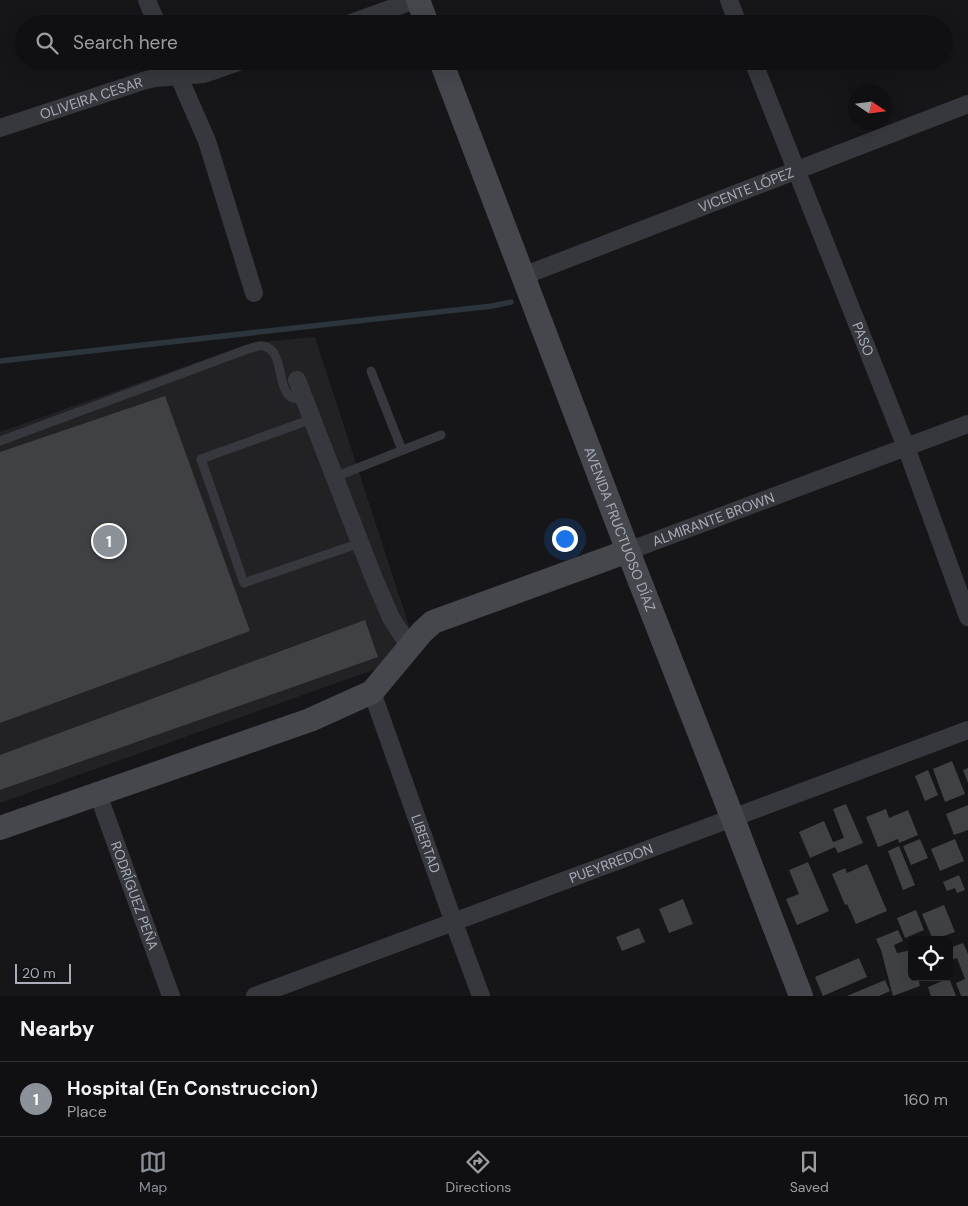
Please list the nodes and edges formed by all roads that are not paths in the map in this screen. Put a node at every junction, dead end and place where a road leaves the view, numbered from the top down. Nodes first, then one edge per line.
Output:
1 (147, 0) edge
2 (416, 0) edge
3 (728, 0) edge
4 (153, 15) edge
5 (374, 15) edge
6 (423, 15) edge
7 (734, 15) edge
8 (173, 70) edge
9 (175, 70) edge
10 (181, 70) edge
11 (215, 70) edge
12 (444, 70) edge
13 (757, 70) edge
14 (968, 104) edge
15 (0, 128) edge
16 (797, 170) junction
17 (523, 276) junction
18 (254, 293) dead end
19 (371, 371) dead end
20 (297, 380) dead end
21 (305, 399) junction
22 (312, 419) junction
23 (968, 424) edge
24 (441, 435) dead end
25 (0, 441) edge
26 (906, 447) junction
27 (402, 450) junction
28 (335, 477) junction
29 (360, 543) junction
30 (628, 551) junction
31 (968, 617) edge
32 (410, 647) junction
33 (372, 692) junction
34 (968, 730) edge
35 (98, 794) junction
36 (733, 819) junction
37 (0, 828) edge
38 (454, 923) junction
39 (171, 996) edge
40 (255, 996) edge
41 (482, 996) edge
42 (801, 996) edge

1 - 4 street
2 - 5 street
2 - 6 street
3 - 7 street
8 - 15 street, OLIVEIRA CESAR
9 - 18 street
10 - 11 street, OLIVEIRA CESAR
12 - 17 street, AVENIDA FRUCTUOSO DÍAZ
13 - 16 street, PASO
14 - 16 street, VICENTE LÓPEZ
16 - 17 street, VICENTE LÓPEZ
16 - 26 street, PASO
17 - 30 street, AVENIDA FRUCTUOSO DÍAZ
19 - 27 lane
20 - 21 street
21 - 22 street
21 - 25 lane
22 - 28 street
22 - 29 lane
23 - 26 street, ALMIRANTE BROWN
24 - 27 lane
26 - 30 street, ALMIRANTE BROWN
26 - 31 street, PASO
27 - 28 lane
28 - 29 street
29 - 32 street
30 - 32 street, ALMIRANTE BROWN
30 - 36 street, AVENIDA FRUCTUOSO DÍAZ
32 - 33 street, ALMIRANTE BROWN
33 - 35 street
33 - 38 street, LIBERTAD
34 - 36 street, PUEYRREDON
35 - 37 street
35 - 39 street, RODRÍGUEZ PEÑA
36 - 38 street, PUEYRREDON
36 - 42 street, AVENIDA FRUCTUOSO DÍAZ
38 - 40 street, PUEYRREDON
38 - 41 street, LIBERTAD

